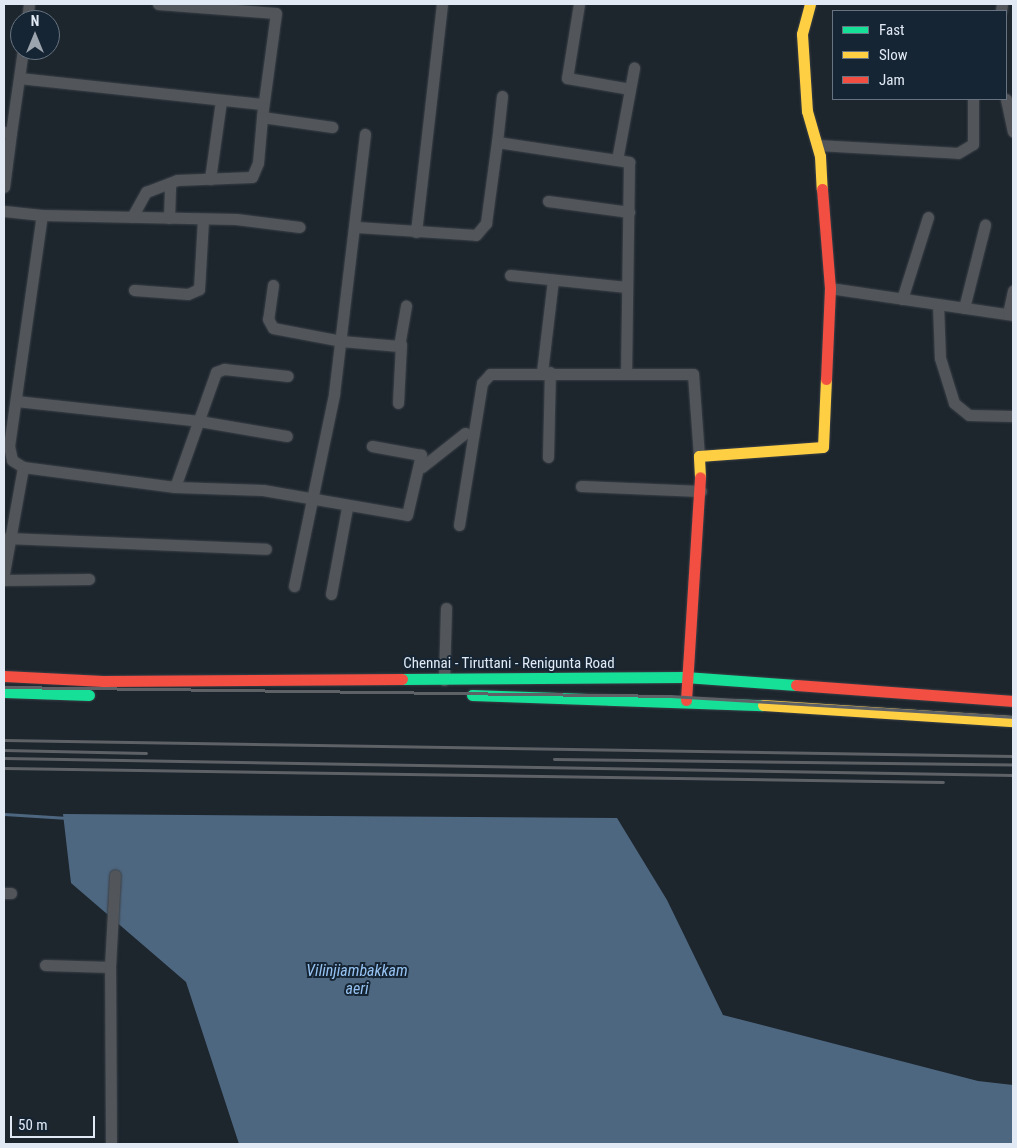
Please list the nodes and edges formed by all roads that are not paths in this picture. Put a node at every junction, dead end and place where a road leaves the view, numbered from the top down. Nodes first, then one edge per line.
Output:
1 (158, 4) edge
2 (442, 4) edge
3 (579, 4) edge
4 (810, 4) edge
5 (22, 60) edge
6 (634, 68) dead end
7 (19, 78) junction
8 (630, 89) junction
9 (502, 96) dead end
10 (973, 100) edge
11 (1006, 100) edge
12 (221, 101) junction
13 (262, 104) junction
14 (262, 117) junction
15 (332, 127) dead end
16 (1013, 131) edge
17 (7, 132) edge
18 (365, 134) dead end
19 (496, 142) junction
20 (816, 145) junction
21 (617, 160) junction
22 (210, 179) junction
23 (170, 183) junction
24 (4, 187) edge
25 (548, 200) dead end
26 (4, 211) edge
27 (629, 212) junction
28 (42, 214) junction
29 (132, 217) junction
30 (928, 217) dead end
31 (169, 218) junction
32 (203, 218) junction
33 (985, 225) dead end
34 (299, 227) dead end
35 (357, 227) junction
36 (416, 232) junction
37 (510, 276) dead end
38 (553, 280) junction
39 (273, 285) dead end
40 (626, 287) junction
41 (830, 288) junction
42 (134, 290) dead end
43 (1013, 290) edge
44 (902, 298) junction
45 (938, 304) junction
46 (406, 306) dead end
47 (964, 308) junction
48 (1011, 315) edge
49 (341, 341) junction
50 (401, 344) junction
51 (626, 371) junction
52 (546, 372) junction
53 (288, 376) dead end
54 (16, 401) junction
55 (398, 403) dead end
56 (1013, 416) edge
57 (199, 421) junction
58 (465, 433) dead end
59 (287, 436) dead end
60 (372, 446) dead end
61 (699, 456) junction
62 (548, 457) dead end
63 (22, 467) junction
64 (422, 467) junction
65 (581, 486) dead end
66 (175, 487) junction
67 (701, 491) junction
68 (309, 500) junction
69 (347, 508) junction
70 (459, 525) dead end
71 (7, 538) junction
72 (266, 549) dead end
73 (4, 573) edge
74 (89, 579) dead end
75 (4, 580) edge
76 (294, 586) dead end
77 (331, 594) dead end
78 (446, 608) dead end
79 (4, 676) edge
80 (685, 677) junction
81 (444, 680) junction
82 (4, 692) edge
83 (158, 694) dead end
84 (213, 694) dead end
85 (459, 695) dead end
86 (102, 696) dead end
87 (686, 700) junction
88 (1013, 701) edge
89 (1013, 721) edge
90 (115, 875) dead end
91 (45, 965) dead end
92 (110, 967) junction
93 (111, 1144) edge

1 - 13 street
2 - 36 street
3 - 8 street
4 - 20 main road
5 - 7 street
6 - 8 street
7 - 12 street
7 - 17 street
8 - 21 street
9 - 19 street
10 - 20 street
11 - 16 street
12 - 13 street
12 - 22 street
13 - 14 street
14 - 15 street
14 - 22 street
17 - 24 street
18 - 35 street
19 - 21 street
19 - 36 street
20 - 41 main road
21 - 27 street
22 - 23 street
23 - 29 street
23 - 31 street
25 - 27 street
26 - 28 street
27 - 40 street
28 - 29 street
28 - 54 street
29 - 31 street
30 - 44 street
31 - 32 street
32 - 34 street
32 - 42 street
33 - 47 street
35 - 36 street
35 - 49 street
37 - 38 street
38 - 40 street
38 - 52 street
39 - 49 street
40 - 51 street
41 - 44 street
41 - 61 main road
43 - 48 street
44 - 45 street
45 - 47 street
45 - 56 street
46 - 50 street
47 - 48 street
49 - 50 street
49 - 68 street
50 - 55 street
51 - 52 street
51 - 61 street
52 - 62 street
52 - 70 street
53 - 57 street
54 - 57 street
54 - 63 street
57 - 59 street
57 - 66 street
58 - 64 street
60 - 64 street
61 - 67 main road
63 - 66 street
63 - 71 street
64 - 69 street
65 - 67 street
66 - 68 street
67 - 80 main road
68 - 69 street
68 - 76 street
69 - 77 street
71 - 72 street
71 - 73 street
74 - 75 street
78 - 81 street
79 - 81 main road, Chennai - Tiruttani - Renigunta Road
80 - 81 main road, Chennai - Tiruttani - Renigunta Road
80 - 87 main road
80 - 88 main road, Chennai - Tiruttani - Renigunta Road
82 - 86 main road
83 - 84 main road
85 - 87 main road, Chennai - Tiruttani - Renigunta Road
87 - 89 main road, Chennai - Tiruttani - Renigunta Road
90 - 92 street
91 - 92 street
92 - 93 street

